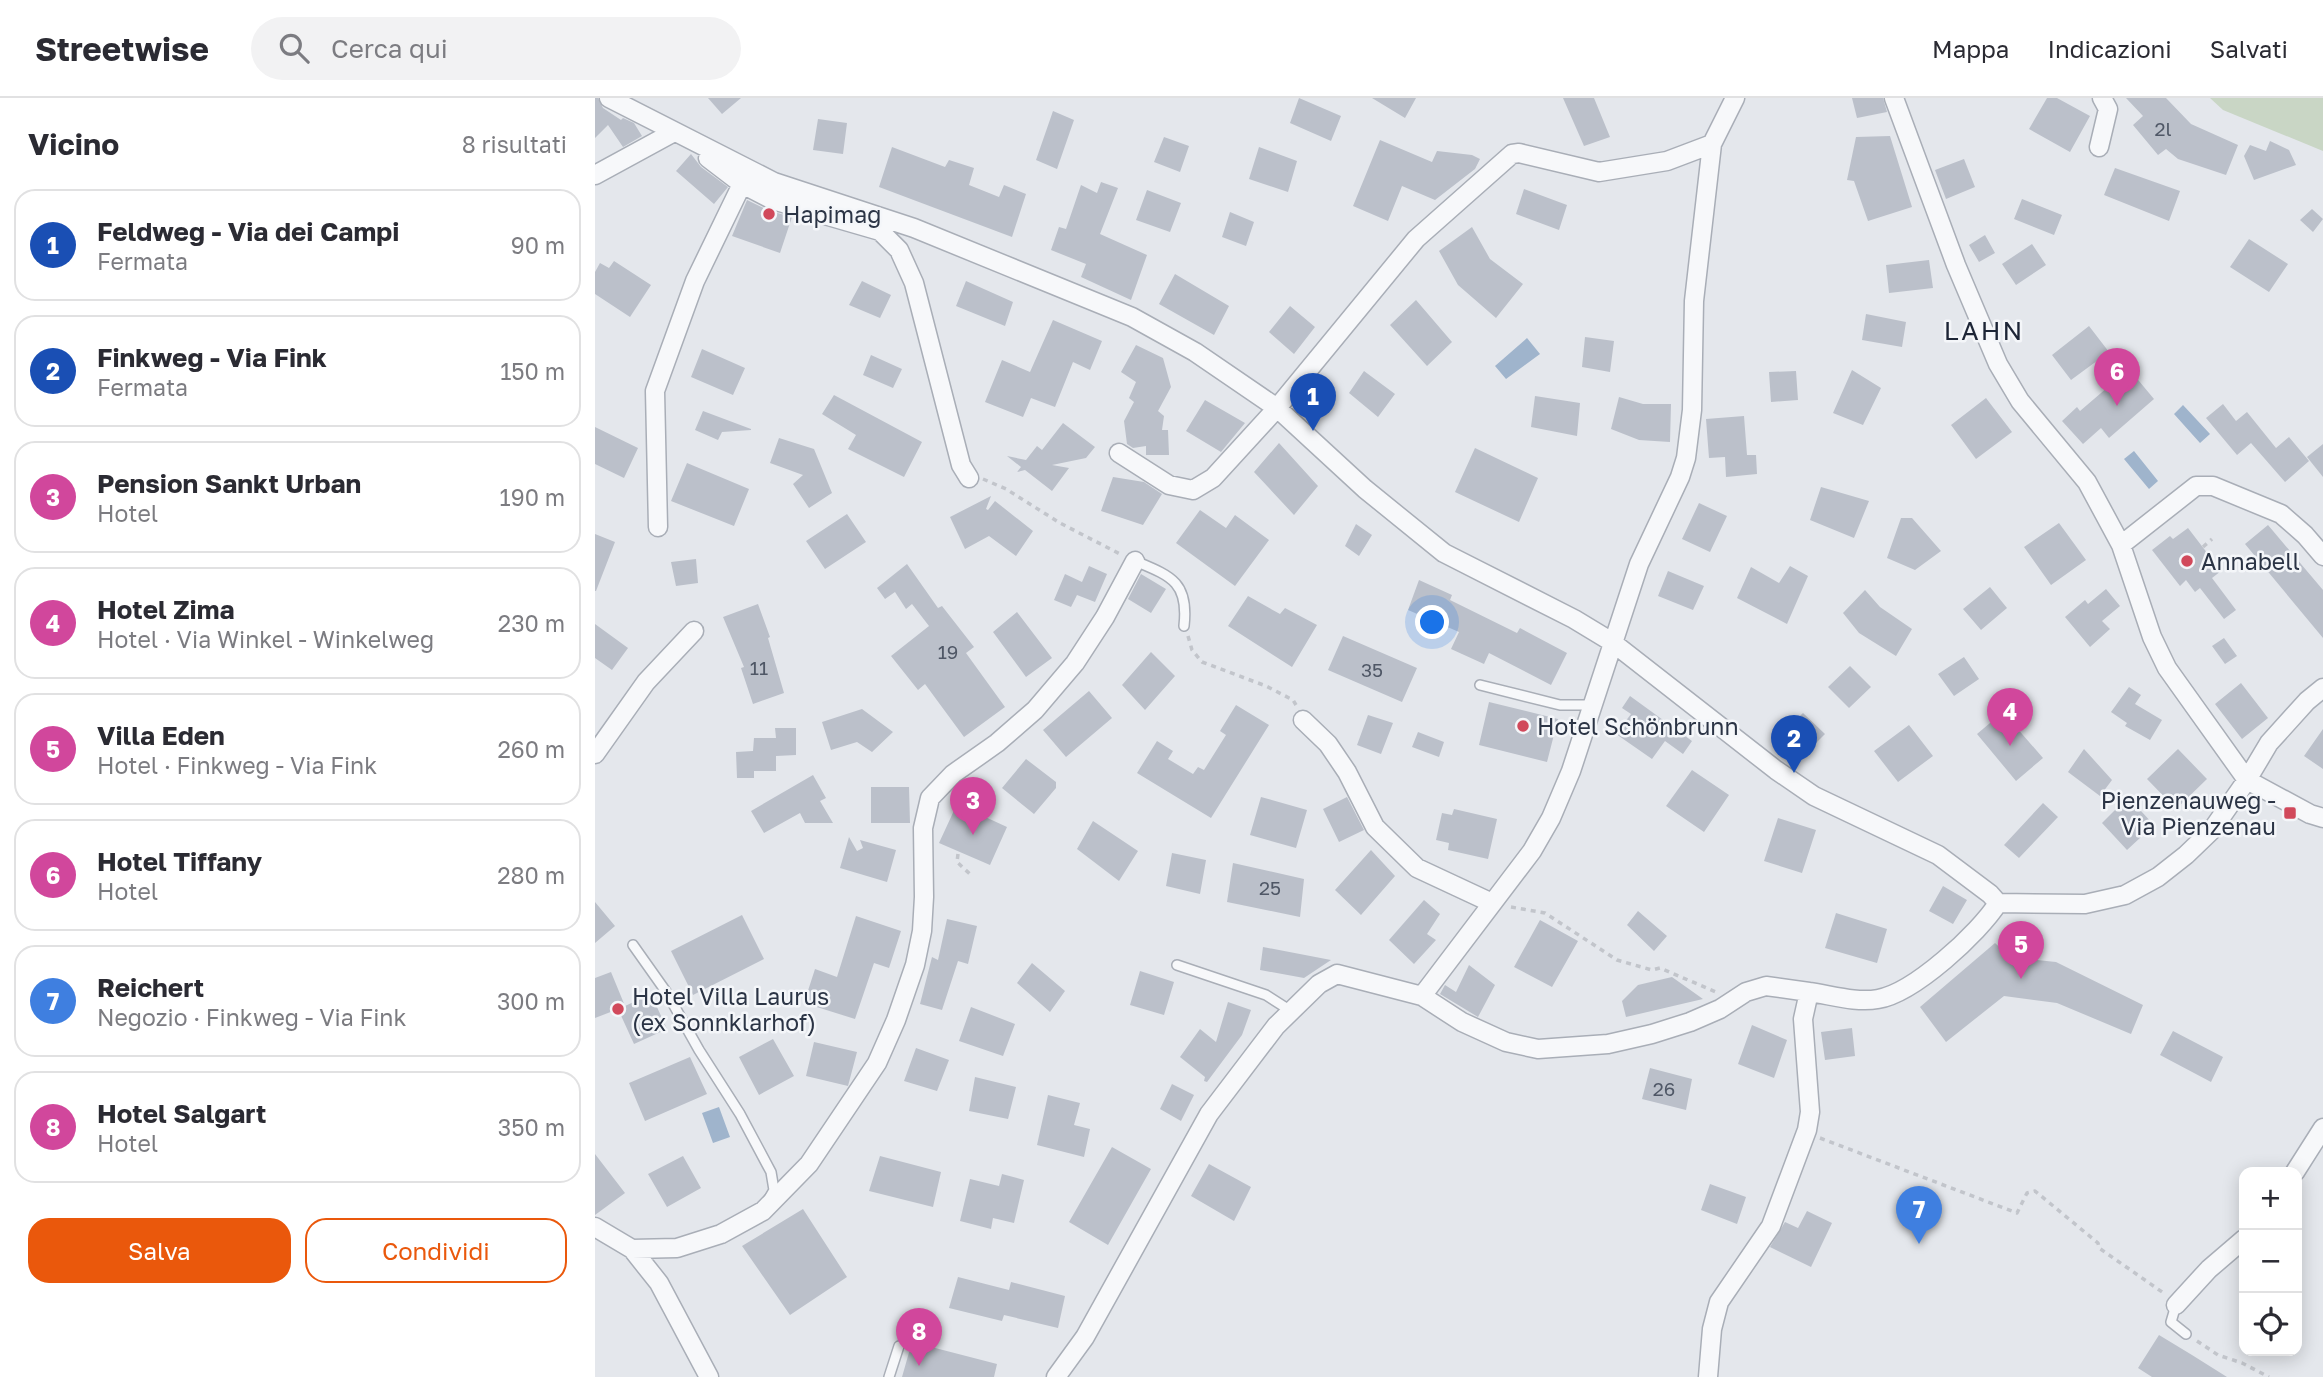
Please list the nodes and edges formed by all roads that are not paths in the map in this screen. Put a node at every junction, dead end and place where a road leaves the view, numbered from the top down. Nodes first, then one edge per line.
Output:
1 (609, 98) edge
2 (1735, 98) edge
3 (1894, 98) edge
4 (2102, 98) edge
5 (674, 132) junction
6 (694, 142) junction
7 (1712, 144) junction
8 (2099, 147) dead end
9 (595, 175) edge
10 (742, 184) junction
11 (1277, 408) junction
12 (1119, 453) dead end
13 (969, 478) road end
14 (657, 527) dead end
15 (2121, 545) junction
16 (2323, 556) edge
17 (1135, 561) joint
18 (1184, 626) road end
19 (694, 631) dead end
20 (1612, 642) junction
21 (1480, 684) dead end
22 (2323, 688) edge
23 (1592, 705) junction
24 (1303, 720) road end
25 (595, 754) edge
26 (2247, 780) junction
27 (2323, 818) edge
28 (1492, 903) junction
29 (1998, 903) junction
30 (633, 945) dead end
31 (1177, 965) dead end
32 (1809, 992) junction
33 (1422, 996) junction
34 (1291, 1011) junction
35 (2323, 1128) edge
36 (2298, 1167) edge
37 (763, 1211) junction
38 (595, 1227) edge
39 (2239, 1243) edge
40 (632, 1250) junction
41 (2177, 1304) joint
42 (2186, 1334) road end
43 (899, 1346) dead end
44 (709, 1377) edge
45 (889, 1377) edge
46 (1056, 1377) edge
47 (1708, 1377) edge

1 - 5 street
2 - 7 street
3 - 15 street
4 - 8 street
5 - 6 street
5 - 9 street
6 - 10 street
6 - 11 street
7 - 11 street
7 - 20 street
10 - 13 street
10 - 14 street
11 - 12 street
11 - 20 street
15 - 16 street
15 - 26 street
17 - 18 lane
17 - 37 street
19 - 25 street
20 - 23 street
20 - 29 street
21 - 23 lane
22 - 26 street
23 - 28 street
24 - 28 street
26 - 27 street
26 - 29 street
28 - 33 street
29 - 32 street
30 - 37 lane
31 - 34 lane
32 - 33 street
32 - 47 street
33 - 34 street
34 - 46 street
35 - 36 street
37 - 40 street
38 - 40 street
39 - 41 street
40 - 44 street
41 - 42 lane
43 - 45 lane

